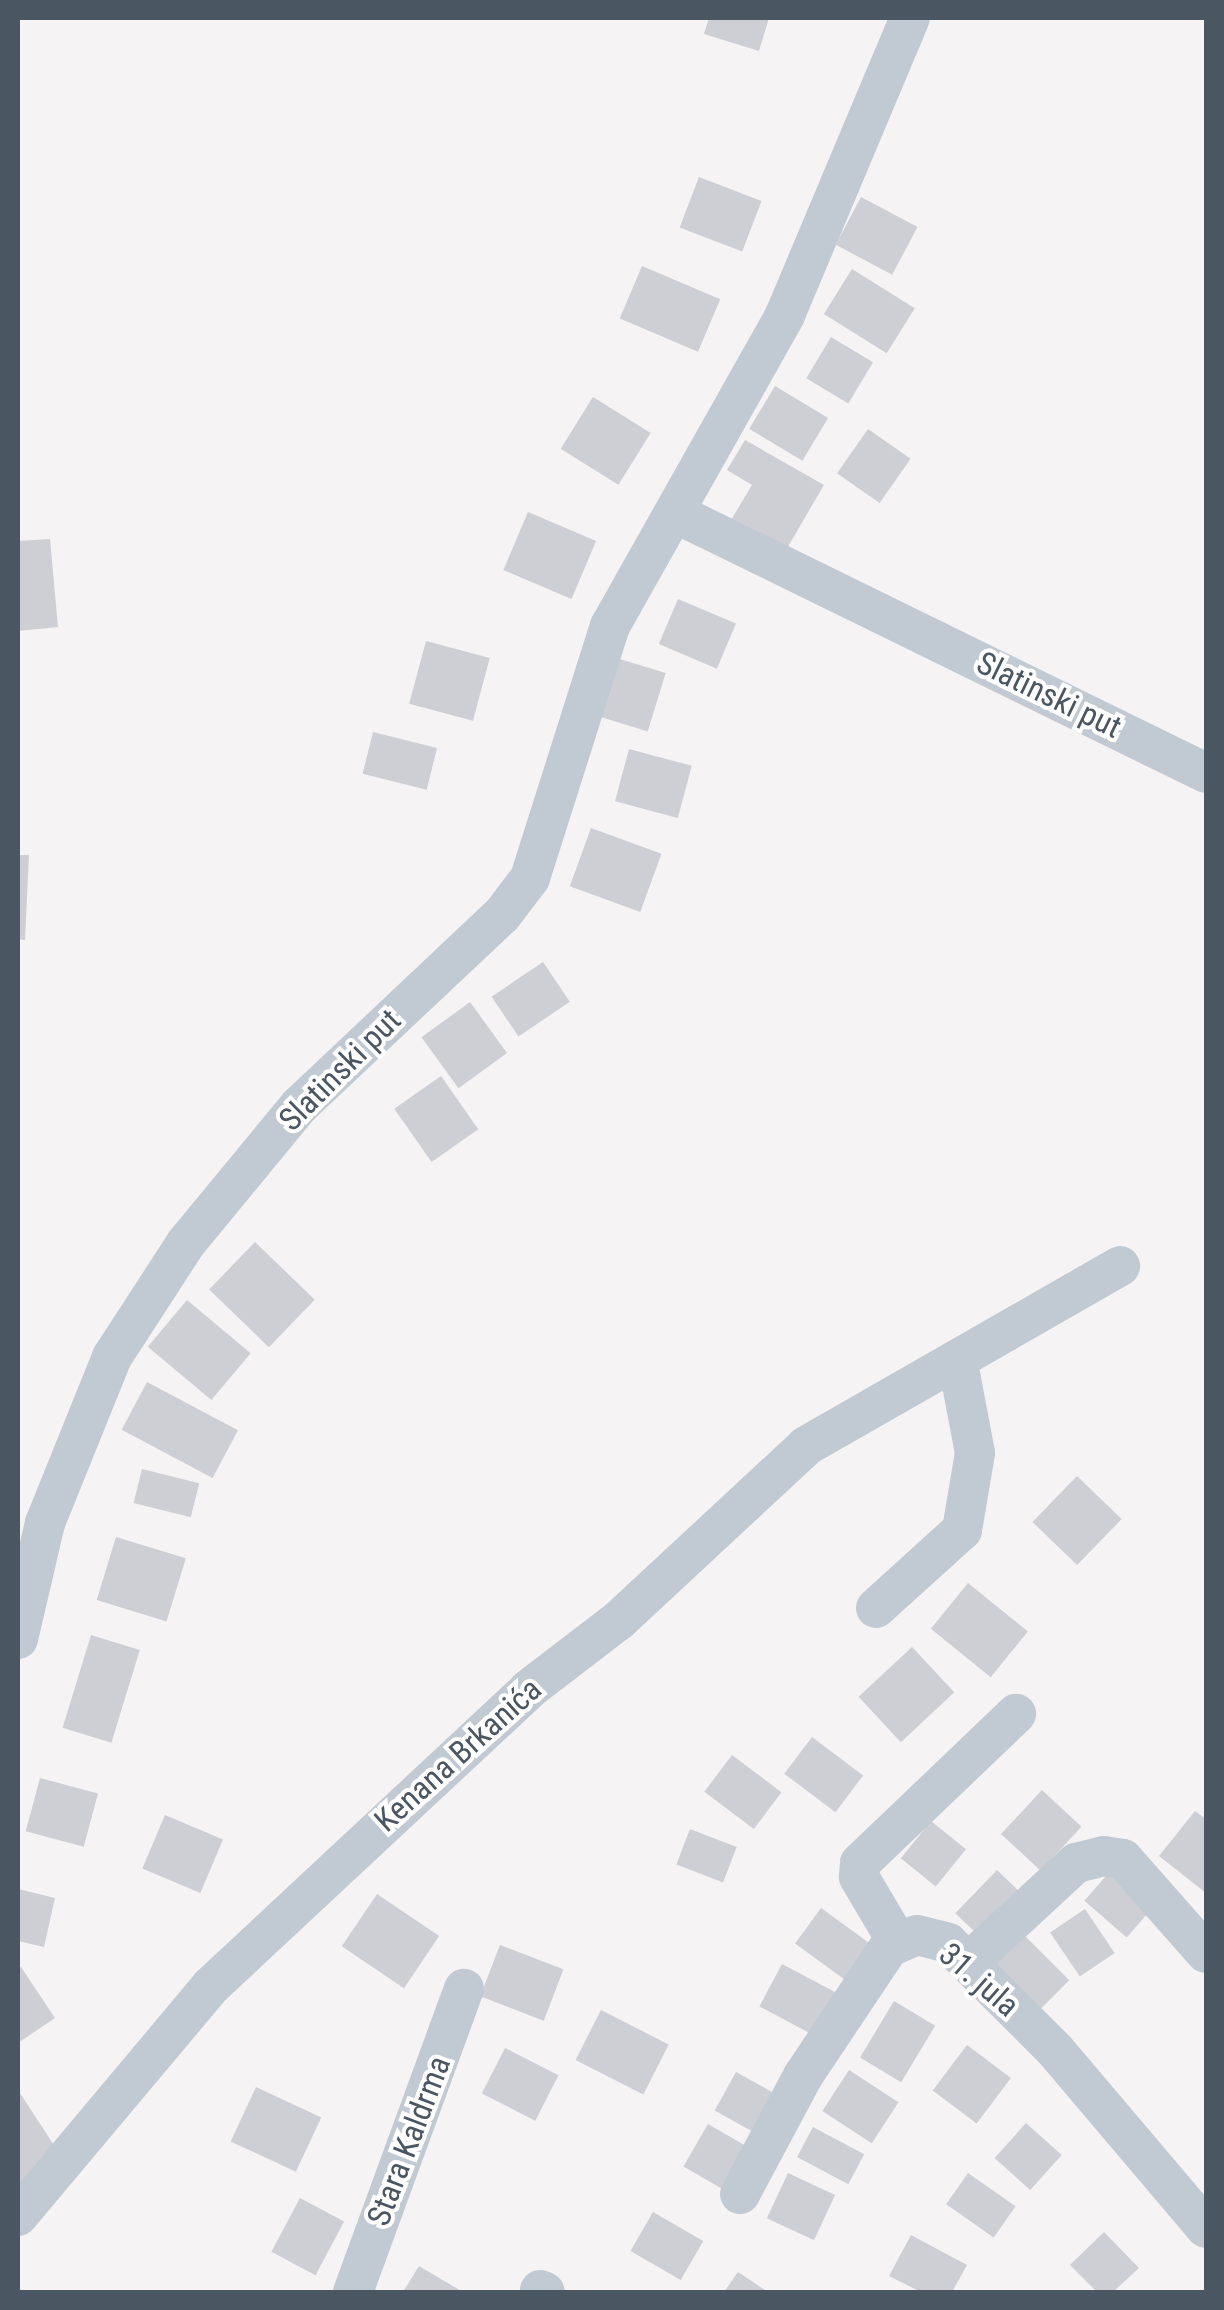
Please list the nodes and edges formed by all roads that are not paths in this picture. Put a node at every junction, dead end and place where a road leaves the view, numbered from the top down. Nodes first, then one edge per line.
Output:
1 (910, 18) edge
2 (675, 513) junction
3 (1206, 773) edge
4 (1120, 1266) dead end
5 (958, 1364) junction
6 (876, 1608) dead end
7 (18, 1639) edge
8 (1016, 1714) dead end
9 (898, 1943) junction
10 (1206, 1953) edge
11 (968, 1964) junction
12 (464, 1989) dead end
13 (740, 2194) dead end
14 (18, 2216) edge
15 (1206, 2228) edge
16 (354, 2292) edge

1 - 2 street, Slatinski put
2 - 3 street, Slatinski put
2 - 7 street, Slatinski put
4 - 5 street, Kenana Brkanića
5 - 6 street
5 - 14 street, Kenana Brkanića
8 - 9 street
9 - 11 street, 31. jula
9 - 13 street, 31. jula
10 - 11 street
11 - 15 street, 31. jula
12 - 16 street, Stara Kaldrma

